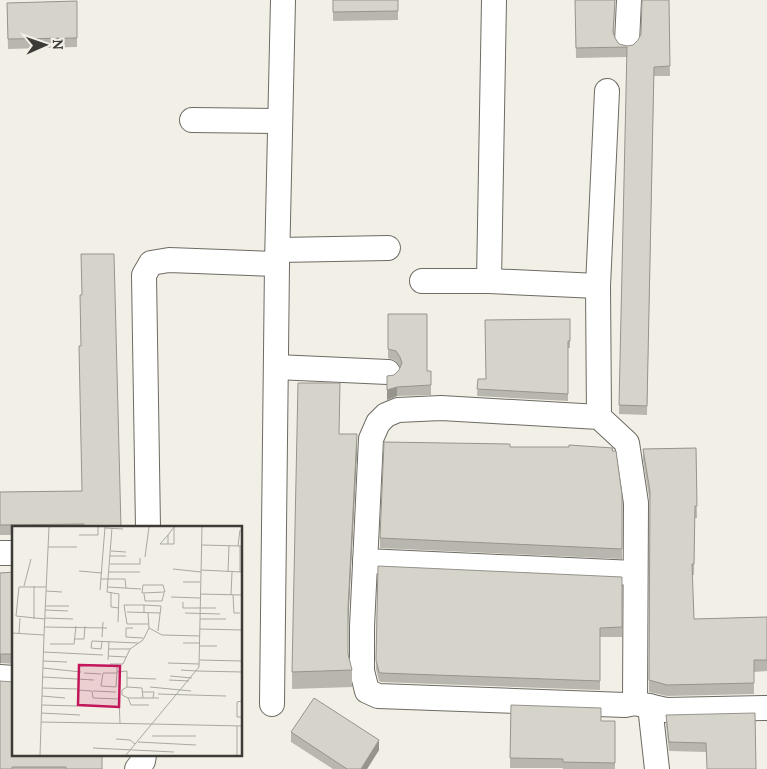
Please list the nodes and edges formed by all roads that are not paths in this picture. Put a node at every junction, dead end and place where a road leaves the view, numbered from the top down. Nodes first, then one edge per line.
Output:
1 (283, 0) edge
2 (494, 0) edge
3 (629, 0) edge
4 (627, 42) dead end
5 (607, 91) dead end
6 (192, 120) dead end
7 (279, 121) junction
8 (388, 248) dead end
9 (278, 257) junction
10 (489, 281) junction
11 (422, 282) dead end
12 (598, 286) junction
13 (276, 367) junction
14 (388, 372) dead end
15 (599, 417) junction
16 (148, 526) edge
17 (365, 561) junction
18 (635, 573) junction
19 (272, 704) dead end
20 (642, 705) junction
21 (767, 708) edge
22 (144, 756) edge
23 (137, 769) edge
24 (657, 769) edge

1 - 7 street
2 - 10 street
3 - 4 street
5 - 12 street
6 - 7 street
7 - 9 street
8 - 9 street
9 - 13 street
9 - 16 street
10 - 11 street
10 - 12 street
12 - 15 street
13 - 14 street
13 - 19 street
15 - 17 street
15 - 18 street
17 - 18 street
17 - 20 street
18 - 20 street
20 - 21 street
20 - 24 street
22 - 23 street

